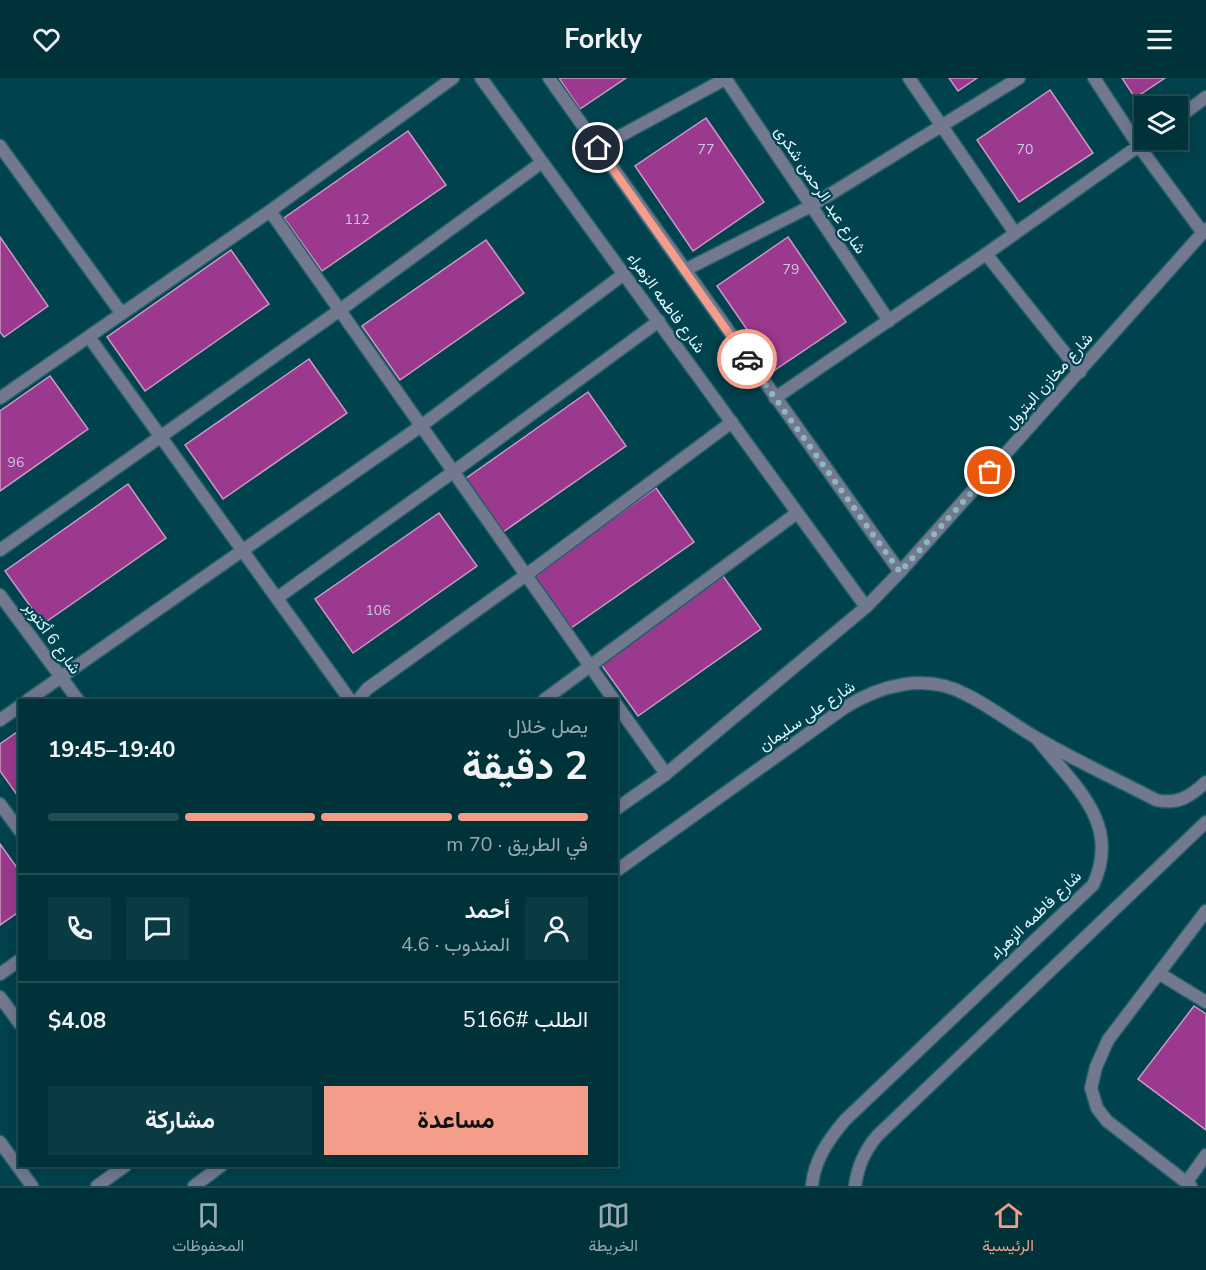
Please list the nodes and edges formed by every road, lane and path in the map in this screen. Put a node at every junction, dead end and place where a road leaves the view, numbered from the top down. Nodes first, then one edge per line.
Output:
1 (453, 78) edge
2 (481, 78) edge
3 (549, 78) edge
4 (725, 78) edge
5 (909, 78) edge
6 (1019, 78) edge
7 (1094, 78) edge
8 (1206, 97) edge
9 (1188, 110) edge
10 (942, 126) junction
11 (1134, 130) edge
12 (0, 146) edge
13 (598, 148) junction
14 (1134, 148) edge
15 (1148, 150) edge
16 (542, 163) junction
17 (811, 206) junction
18 (270, 212) junction
19 (1204, 231) edge
20 (1015, 233) junction
21 (986, 254) junction
22 (685, 270) junction
23 (624, 274) junction
24 (340, 310) junction
25 (122, 314) junction
26 (658, 321) junction
27 (889, 321) junction
28 (89, 337) junction
29 (1080, 372) junction
30 (0, 398) edge
31 (775, 398) junction
32 (732, 422) junction
33 (421, 426) junction
34 (162, 436) junction
35 (453, 472) junction
36 (797, 513) junction
37 (0, 550) edge
38 (242, 550) junction
39 (900, 572) junction
40 (526, 575) junction
41 (0, 595) edge
42 (277, 598) junction
43 (866, 607) junction
44 (591, 668) junction
45 (61, 677) junction
46 (29, 699) edge
47 (77, 699) edge
48 (349, 699) edge
49 (359, 699) edge
50 (545, 699) edge
51 (613, 699) edge
52 (618, 706) edge
53 (18, 707) edge
54 (0, 720) edge
55 (1035, 737) junction
56 (666, 774) junction
57 (1206, 782) edge
58 (0, 804) edge
59 (618, 808) edge
60 (1206, 822) edge
61 (18, 828) edge
62 (618, 870) edge
63 (1206, 911) edge
64 (18, 961) edge
65 (0, 974) edge
66 (1160, 974) junction
67 (0, 998) edge
68 (1206, 1002) edge
69 (18, 1021) edge
70 (0, 1142) edge
71 (1206, 1155) edge
72 (18, 1167) edge
73 (18, 1167) edge
74 (124, 1167) edge
75 (220, 1167) edge
76 (1188, 1184) edge
77 (32, 1186) edge
78 (97, 1186) edge
79 (194, 1186) edge
80 (812, 1186) edge
81 (855, 1186) edge

1 - 18 street
2 - 16 street, شارع فاطمه الزهراء
3 - 13 street, شارع فاطمه الزهراء
4 - 13 street
4 - 17 street, شارع عبد الرحمن شكرى
5 - 10 street
6 - 10 street
7 - 11 street
8 - 9 street
10 - 17 street
10 - 20 street
12 - 25 street
13 - 22 street, شارع فاطمه الزهراء
14 - 20 street
15 - 19 street
16 - 23 street, شارع فاطمه الزهراء
16 - 24 street
17 - 22 street
17 - 27 street, شارع عبد الرحمن شكرى
18 - 24 street
18 - 25 street
19 - 29 street, شارع مخازن البترول
20 - 21 street
21 - 27 street
21 - 29 street
22 - 31 street, شارع فاطمه الزهراء
23 - 26 street, شارع فاطمه الزهراء
23 - 33 street
24 - 33 street
24 - 34 street
25 - 28 street
26 - 32 street, شارع فاطمه الزهراء
26 - 35 street
27 - 31 street
28 - 30 street
28 - 34 street
29 - 39 street, شارع مخازن البترول
31 - 39 street, شارع فاطمه الزهراء
32 - 36 street, شارع فاطمه الزهراء
32 - 40 street
33 - 35 street
33 - 38 street
34 - 37 street
34 - 38 street
35 - 40 street
35 - 42 street
36 - 43 street, شارع فاطمه الزهراء
36 - 44 street
38 - 42 street
38 - 45 street
39 - 43 street, شارع مخازن البترول
40 - 44 street
40 - 49 street
41 - 45 street, شارع 6 أكتوبر
42 - 48 street
43 - 56 street, شارع مخازن البترول
44 - 50 street
44 - 51 street
45 - 46 street
45 - 47 street, شارع 6 أكتوبر
52 - 56 street
53 - 54 street
55 - 57 street
55 - 62 street, شارع على سليمان
55 - 80 street, شارع فاطمه الزهراء
56 - 59 street, شارع مخازن البترول
58 - 61 street
60 - 81 street
63 - 66 street
64 - 65 street
66 - 68 street
66 - 76 street
67 - 69 street
70 - 72 street
71 - 76 street
73 - 77 street
74 - 78 street
75 - 79 street

